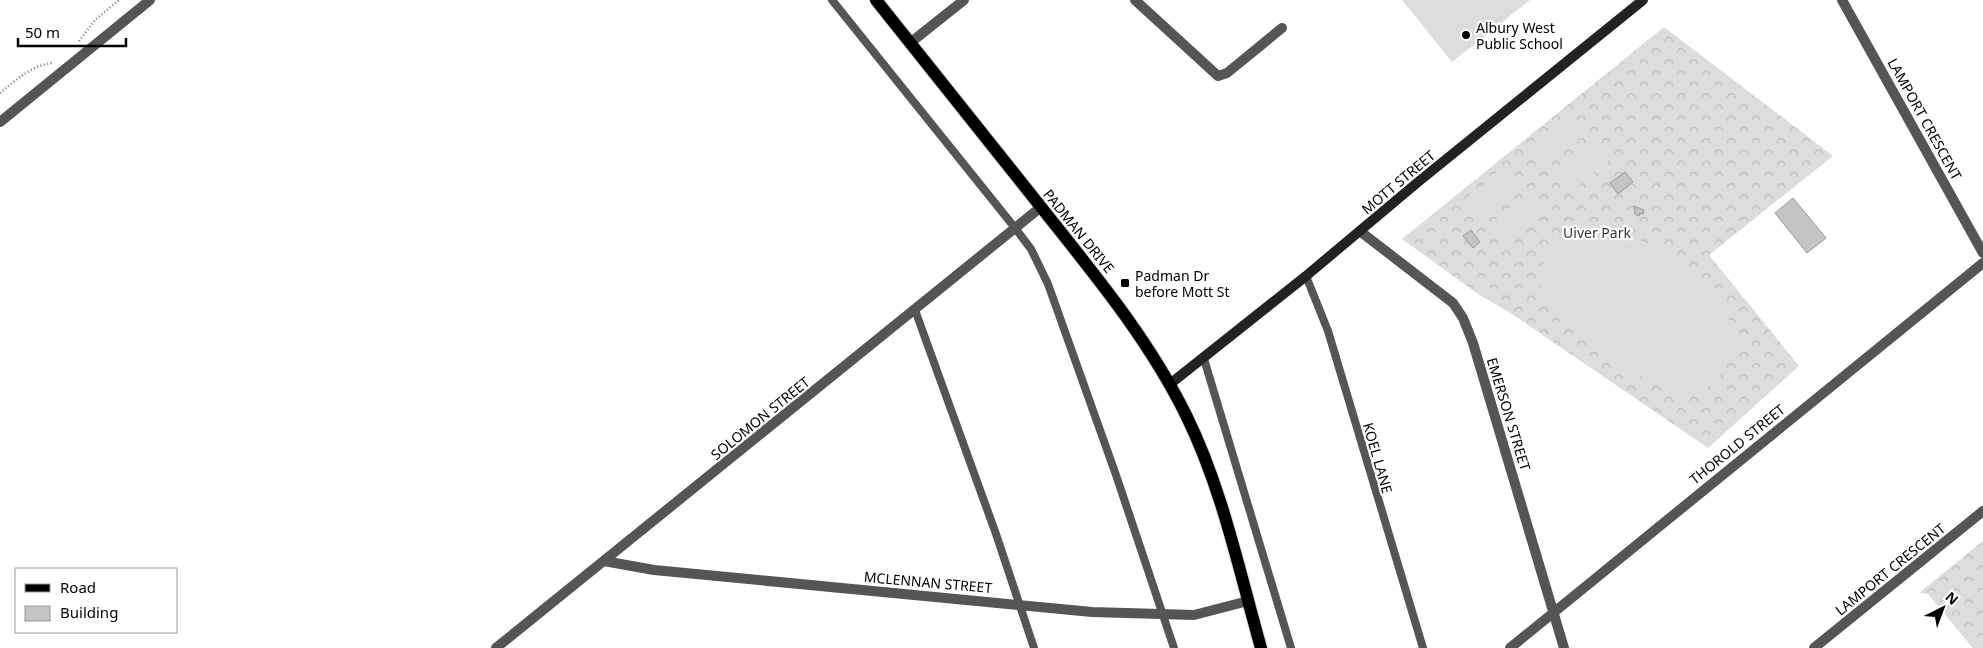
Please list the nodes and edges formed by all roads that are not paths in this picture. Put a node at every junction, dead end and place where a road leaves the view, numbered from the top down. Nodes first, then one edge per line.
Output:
1 (150, 0) edge
2 (832, 0) edge
3 (876, 0) edge
4 (964, 0) edge
5 (1135, 0) edge
6 (1644, 0) edge
7 (1842, 0) edge
8 (1282, 28) dead end
9 (910, 43) junction
10 (0, 122) edge
11 (1041, 207) junction
12 (1015, 228) junction
13 (1360, 232) junction
14 (1983, 253) edge
15 (1983, 263) edge
16 (1306, 276) junction
17 (915, 310) junction
18 (1204, 359) junction
19 (1170, 384) junction
20 (1983, 511) edge
21 (604, 561) junction
22 (1248, 601) junction
23 (1019, 605) junction
24 (1553, 612) junction
25 (1164, 616) junction
26 (496, 648) edge
27 (1034, 648) edge
28 (1174, 648) edge
29 (1261, 648) edge
30 (1291, 648) edge
31 (1423, 648) edge
32 (1510, 648) edge
33 (1564, 648) edge
34 (1814, 648) edge

1 - 10 street
2 - 12 lane
3 - 9 main road, PADMAN DRIVE
4 - 9 street
5 - 8 street
6 - 13 street, MOTT STREET
7 - 14 street, LAMPORT CRESCENT
9 - 11 main road, PADMAN DRIVE
11 - 12 street, SOLOMON STREET
11 - 19 main road, PADMAN DRIVE
12 - 17 street, SOLOMON STREET
12 - 25 lane
13 - 16 street, MOTT STREET
13 - 24 street, EMERSON STREET
15 - 24 street, THOROLD STREET
16 - 18 street, MOTT STREET
16 - 31 lane, KOEL LANE
17 - 21 street, SOLOMON STREET
17 - 23 lane
18 - 19 street, MOTT STREET
18 - 30 lane
19 - 22 main road, PADMAN DRIVE
20 - 34 street, LAMPORT CRESCENT
21 - 23 street, MCLENNAN STREET
21 - 26 street, SOLOMON STREET
22 - 25 street, MCLENNAN STREET
22 - 29 main road, PADMAN DRIVE
23 - 25 street, MCLENNAN STREET
23 - 27 lane
24 - 32 street, THOROLD STREET
24 - 33 street, EMERSON STREET
25 - 28 lane

